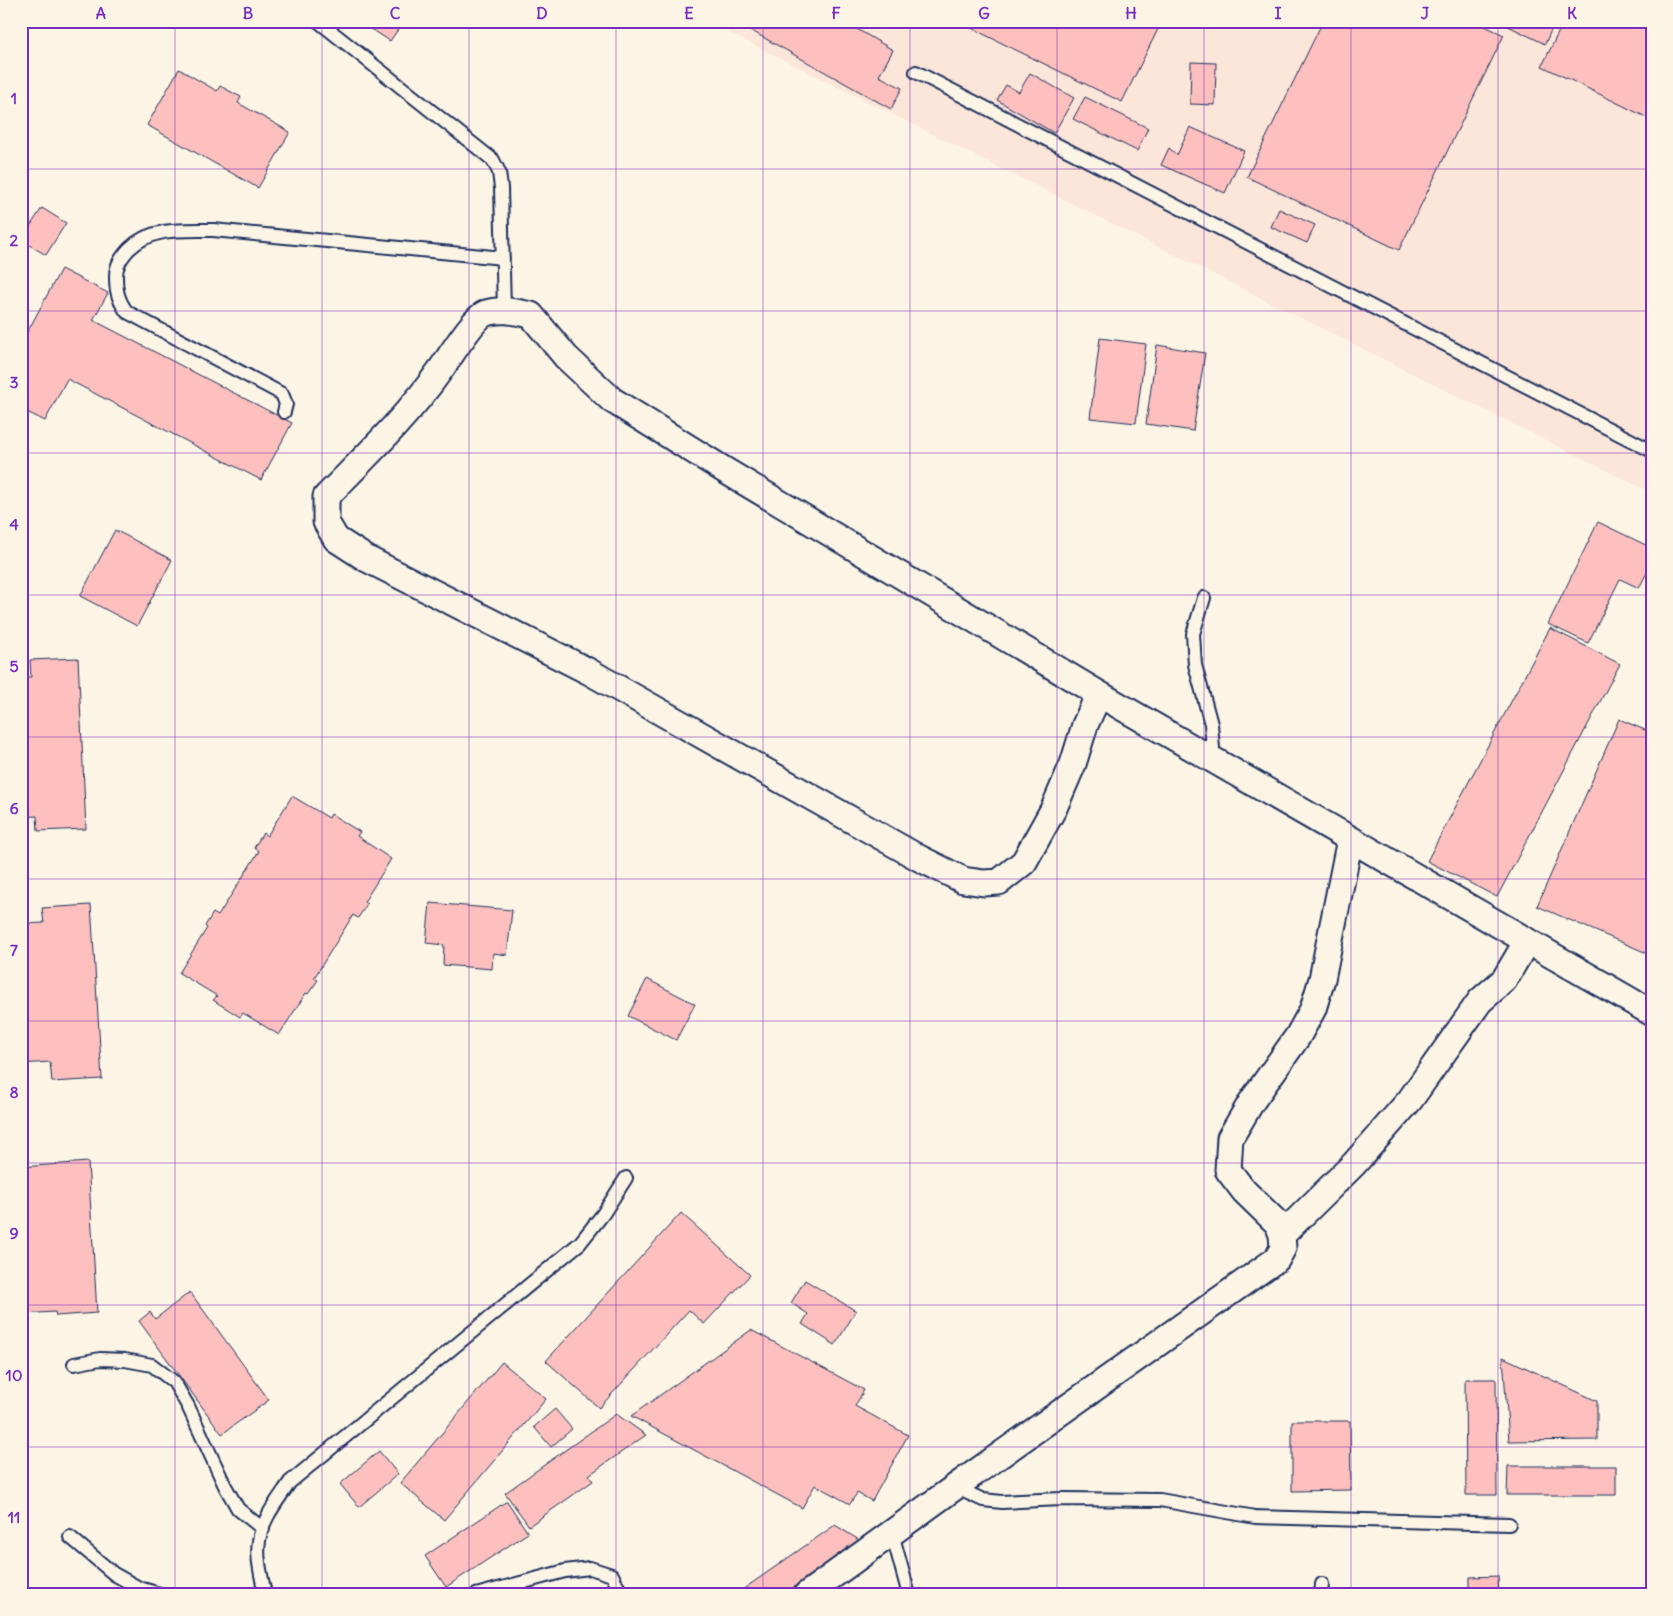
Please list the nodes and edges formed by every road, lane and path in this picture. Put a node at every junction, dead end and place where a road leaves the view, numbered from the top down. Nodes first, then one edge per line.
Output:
1 (318, 21) edge
2 (916, 72) dead end
3 (503, 258) junction
4 (504, 310) junction
5 (284, 412) dead end
6 (1652, 451) edge
7 (1204, 598) dead end
8 (1099, 694) junction
9 (1214, 761) junction
10 (1350, 839) junction
11 (1527, 941) junction
12 (1652, 1013) edge
13 (626, 1178) dead end
14 (1282, 1235) junction
15 (74, 1364) dead end
16 (955, 1487) junction
17 (1509, 1524) dead end
18 (263, 1529) junction
19 (892, 1532) junction
20 (70, 1537) dead end
21 (163, 1595) edge
22 (265, 1595) edge
23 (476, 1595) edge
24 (618, 1595) edge
25 (806, 1595) edge
26 (910, 1595) edge

1 - 3 lane
2 - 6 lane
3 - 4 lane
3 - 5 lane
4 - 8 street
4 - 8 street
7 - 9 lane
8 - 9 street
9 - 10 street
10 - 11 street
10 - 14 street
11 - 12 street
11 - 14 street
13 - 18 lane
14 - 16 street
15 - 18 lane
16 - 17 lane
16 - 19 street
18 - 22 lane
19 - 25 street
19 - 26 lane
20 - 21 lane
23 - 24 lane

